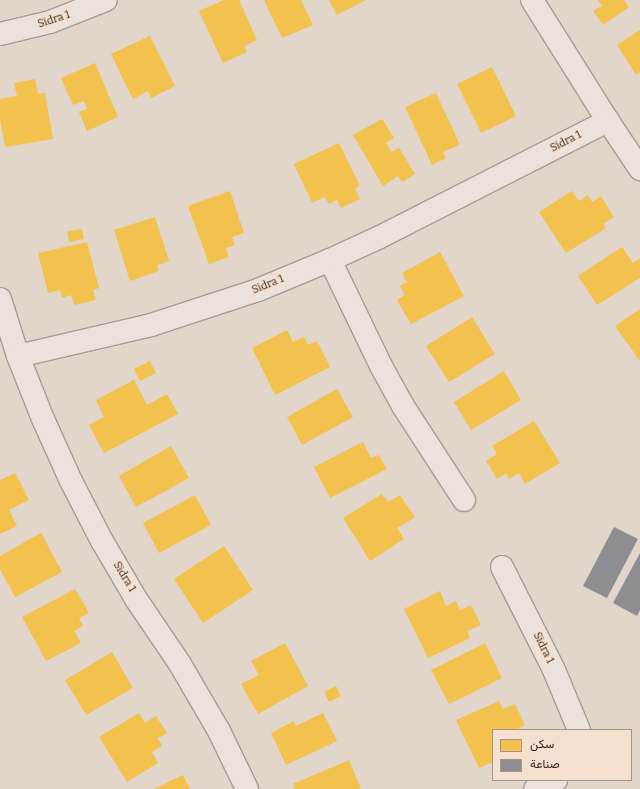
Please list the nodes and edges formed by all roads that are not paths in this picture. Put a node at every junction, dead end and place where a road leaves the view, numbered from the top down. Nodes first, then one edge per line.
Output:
1 (106, 0) edge
2 (532, 0) edge
3 (0, 34) edge
4 (608, 121) junction
5 (640, 169) edge
6 (330, 260) junction
7 (0, 299) edge
8 (18, 356) junction
9 (464, 500) dead end
10 (502, 567) dead end
11 (579, 729) edge
12 (554, 781) edge
13 (247, 789) edge
14 (535, 789) edge

1 - 3 street, Sidra 1
2 - 4 street
4 - 5 street
4 - 6 street, Sidra 1
6 - 8 street, Sidra 1
6 - 9 street
7 - 8 street, Sidra 1
8 - 13 street, Sidra 1
10 - 11 street, Sidra 1
12 - 14 street

